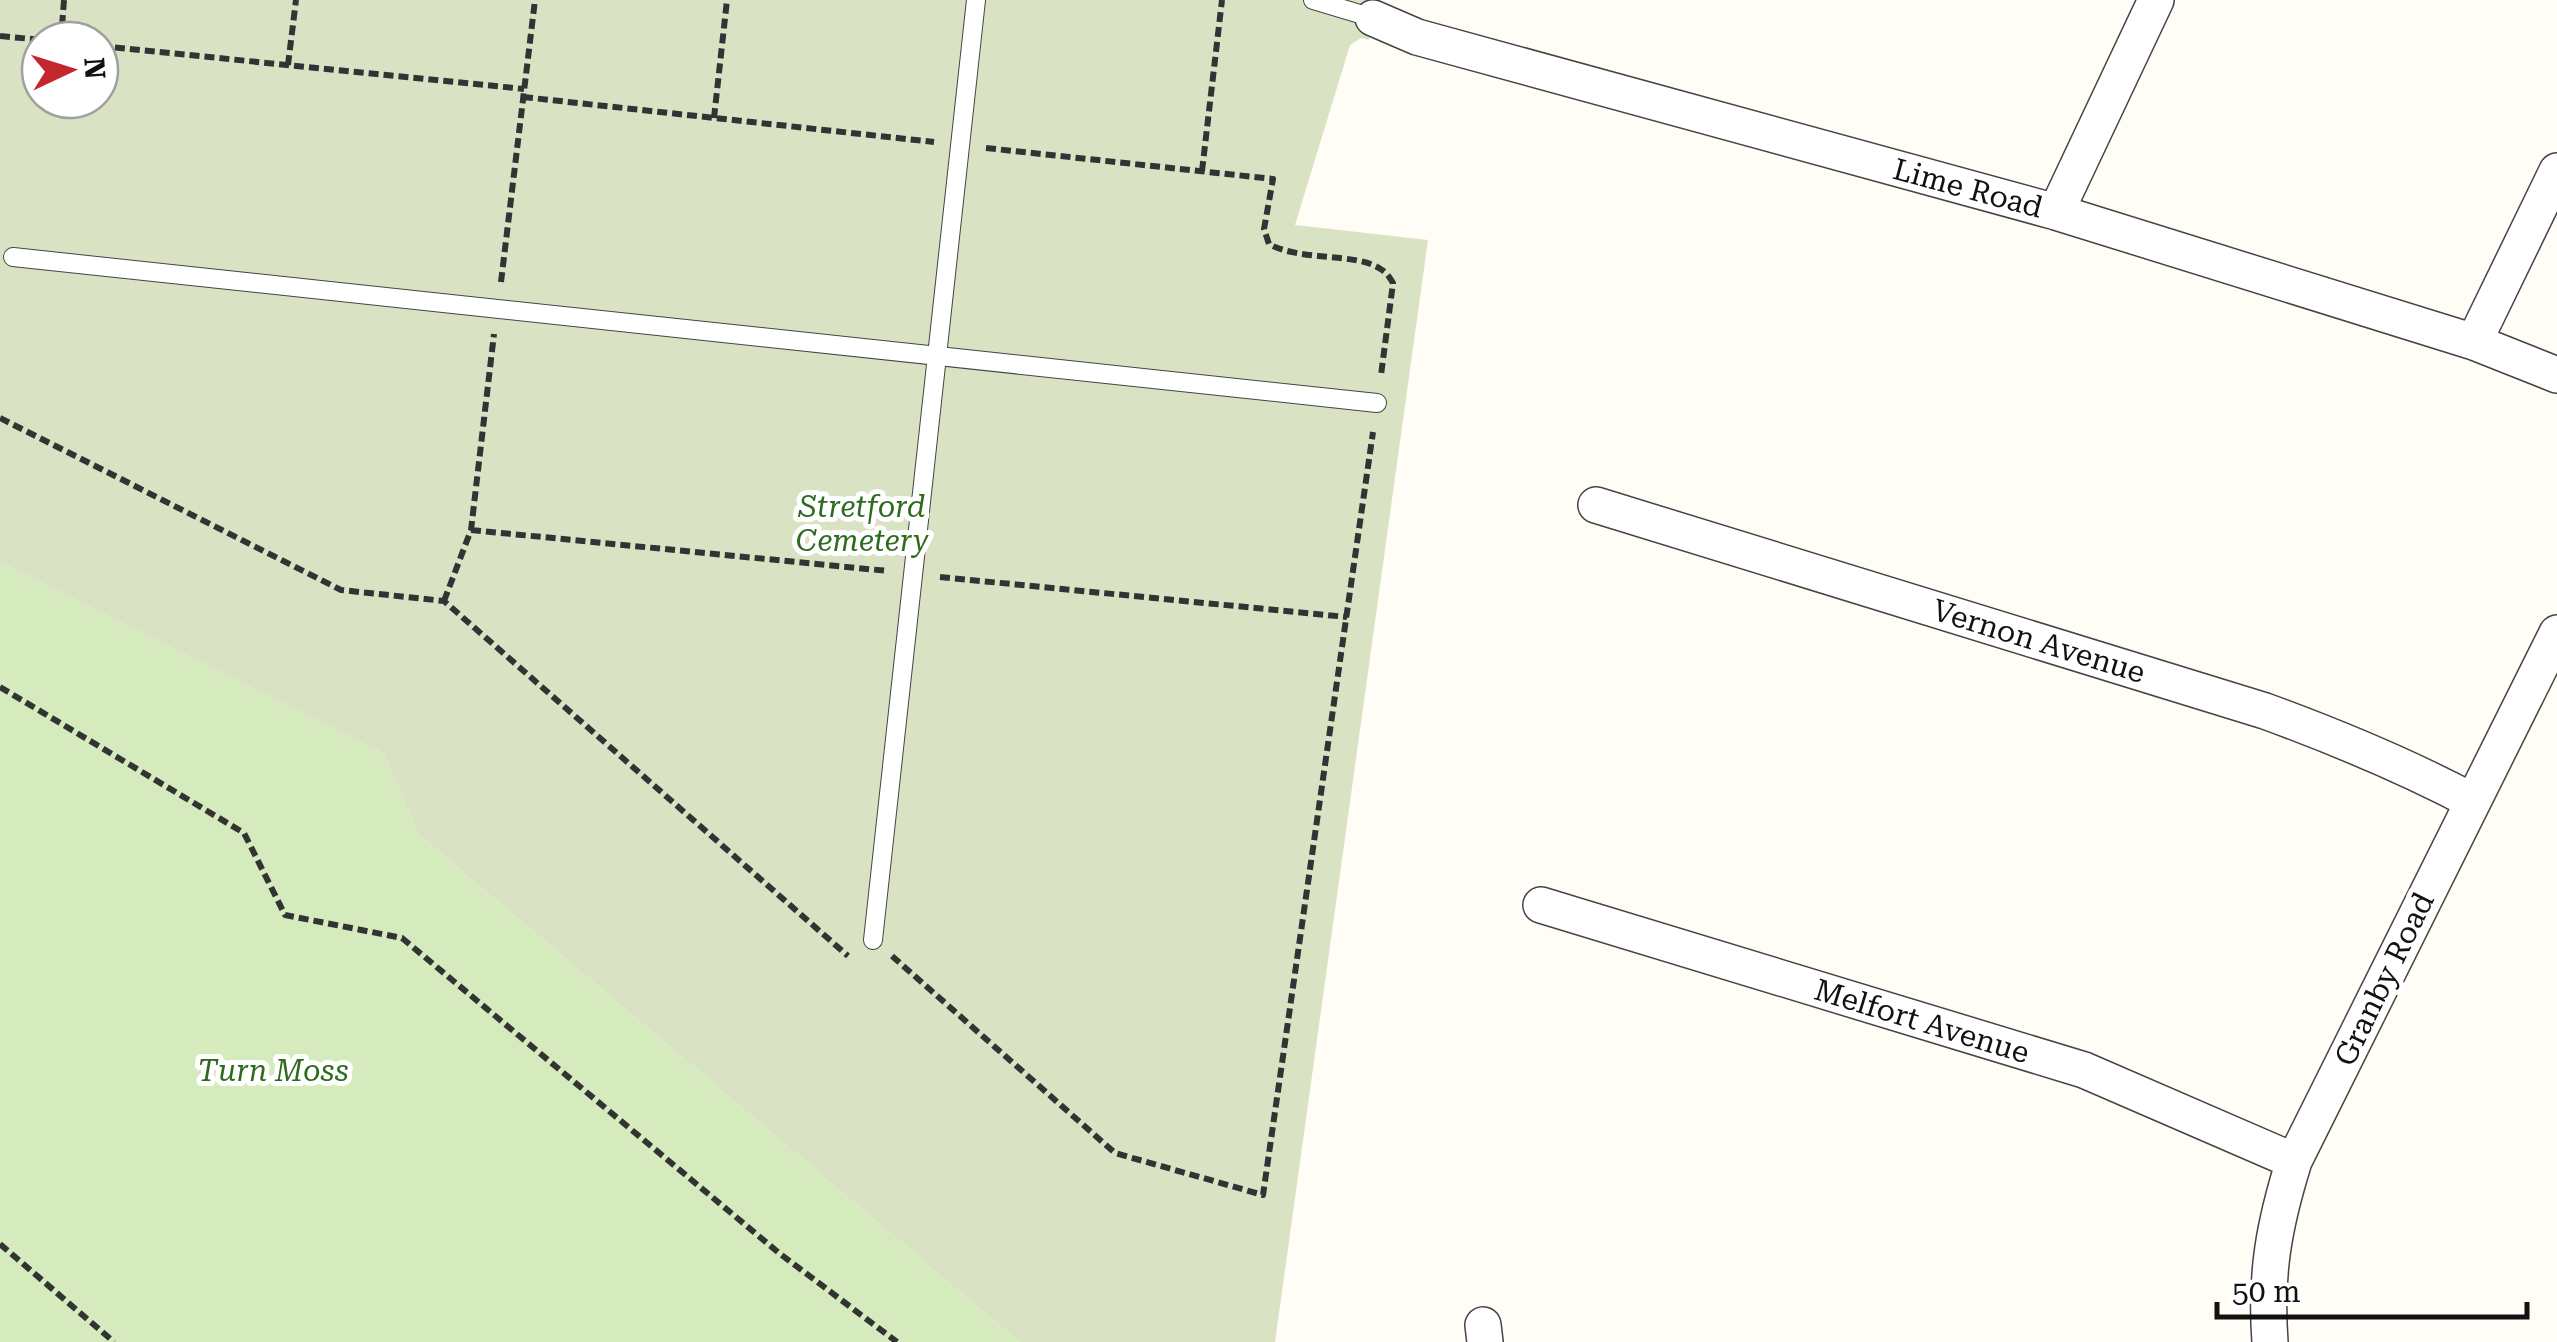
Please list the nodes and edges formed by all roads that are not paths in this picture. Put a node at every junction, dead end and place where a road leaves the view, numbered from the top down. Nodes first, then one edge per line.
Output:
1 (976, 0) edge
2 (1314, 0) edge
3 (2156, 0) edge
4 (1374, 18) joint
5 (2557, 171) edge
6 (2056, 212) junction
7 (12, 256) dead end
8 (2474, 342) junction
9 (937, 356) junction
10 (2557, 375) edge
11 (1377, 403) road end
12 (1596, 505) dead end
13 (2557, 634) edge
14 (2472, 801) junction
15 (1541, 905) dead end
16 (873, 940) road end
17 (2294, 1161) junction
18 (2270, 1342) edge

1 - 9 lane
2 - 4 lane
3 - 6 street
4 - 6 street, Lime Road
5 - 8 street
6 - 8 street, Lime Road
7 - 9 lane
8 - 10 street, Lime Road
9 - 11 lane
9 - 16 lane
12 - 14 street, Vernon Avenue
13 - 14 street, Granby Road
14 - 17 street, Granby Road
15 - 17 street, Melfort Avenue
17 - 18 street, Granby Road

